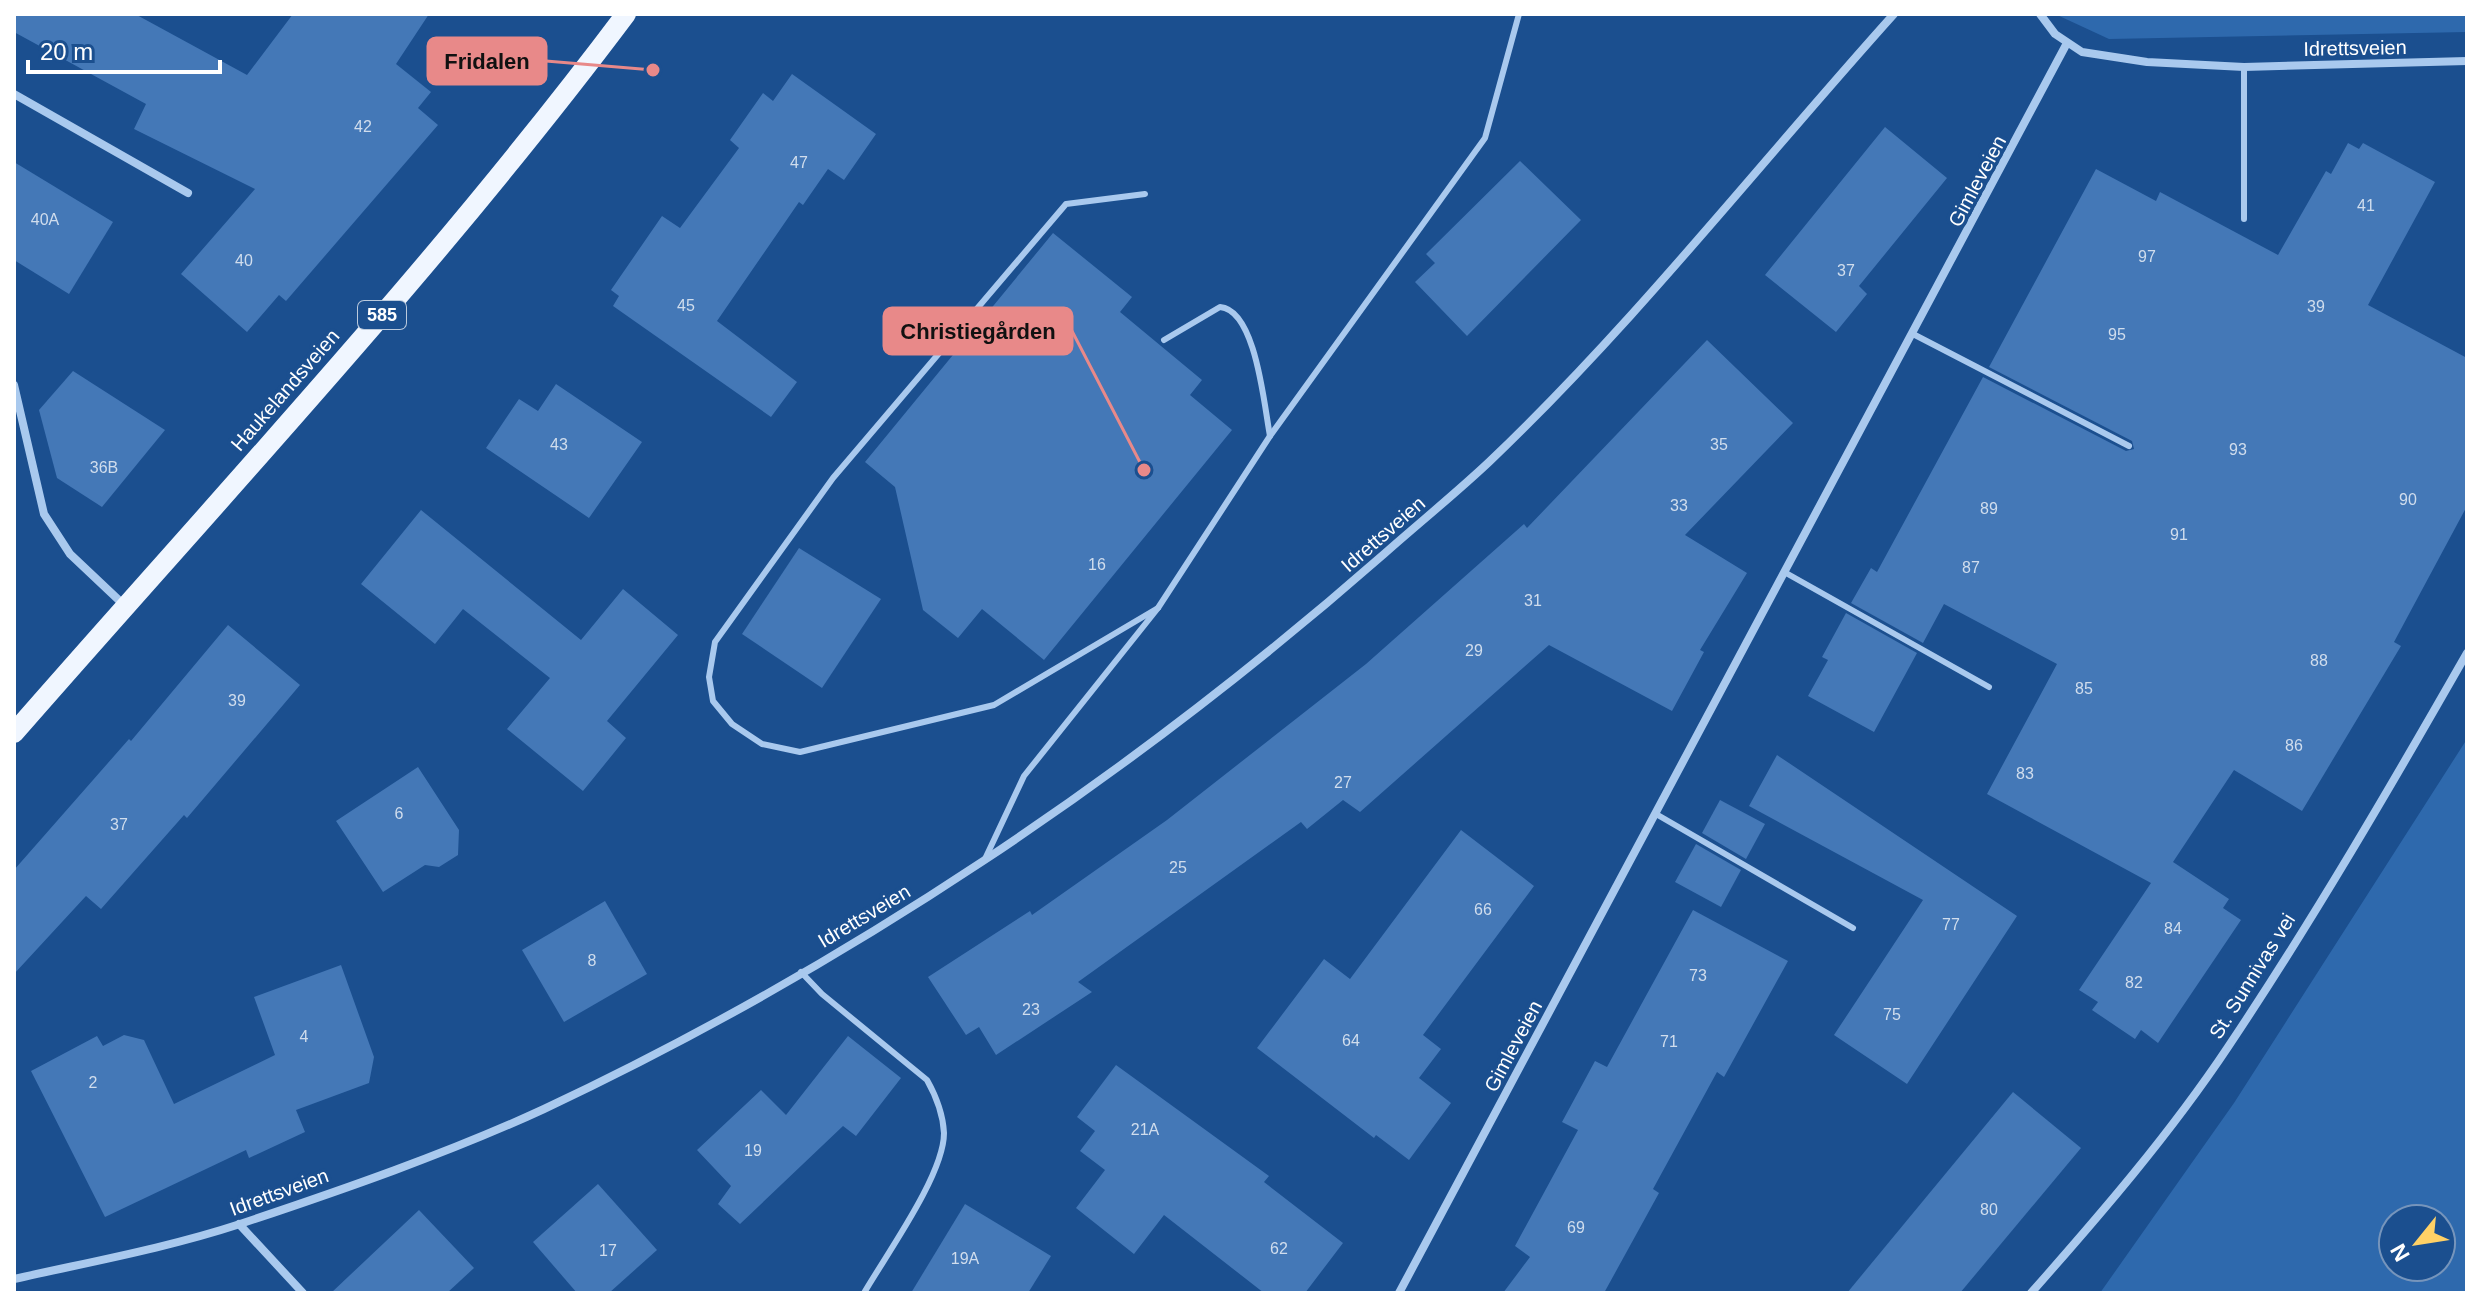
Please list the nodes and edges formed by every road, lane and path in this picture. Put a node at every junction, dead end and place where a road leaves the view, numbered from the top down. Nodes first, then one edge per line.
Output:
1 (626, 14) edge
2 (1519, 14) edge
3 (1894, 14) edge
4 (2040, 14) edge
5 (2067, 43) junction
6 (2467, 61) edge
7 (2244, 67) junction
8 (14, 94) edge
9 (188, 193) dead end
10 (1145, 194) dead end
11 (2244, 219) dead end
12 (1913, 334) junction
13 (1164, 340) dead end
14 (14, 385) edge
15 (1270, 436) junction
16 (2129, 446) dead end
17 (1786, 573) junction
18 (125, 606) junction
19 (1158, 608) junction
20 (2467, 653) edge
21 (1989, 687) dead end
22 (14, 733) edge
23 (1656, 814) junction
24 (985, 859) junction
25 (1853, 928) dead end
26 (801, 972) junction
27 (239, 1224) junction
28 (14, 1279) edge
29 (303, 1293) edge
30 (864, 1293) edge
31 (1399, 1293) edge
32 (2031, 1293) edge

1 - 18 main road, Haukelandsveien / 585
2 - 15 lane
3 - 24 street, Idrettsveien
4 - 5 street, Idrettsveien
5 - 7 street, Idrettsveien
5 - 12 street, Gimleveien
6 - 7 street, Idrettsveien
7 - 11 lane
8 - 9 street
10 - 19 lane
12 - 16 lane
12 - 17 street, Gimleveien
13 - 15 lane
14 - 18 street
15 - 19 lane
17 - 21 lane
17 - 23 street, Gimleveien
18 - 22 main road, Haukelandsveien / 585
19 - 24 lane
20 - 32 street, St. Sunnivas vei
23 - 25 lane
23 - 31 street, Gimleveien
24 - 26 street, Idrettsveien
26 - 27 street, Idrettsveien
26 - 30 lane
27 - 28 street, Idrettsveien
27 - 29 street

